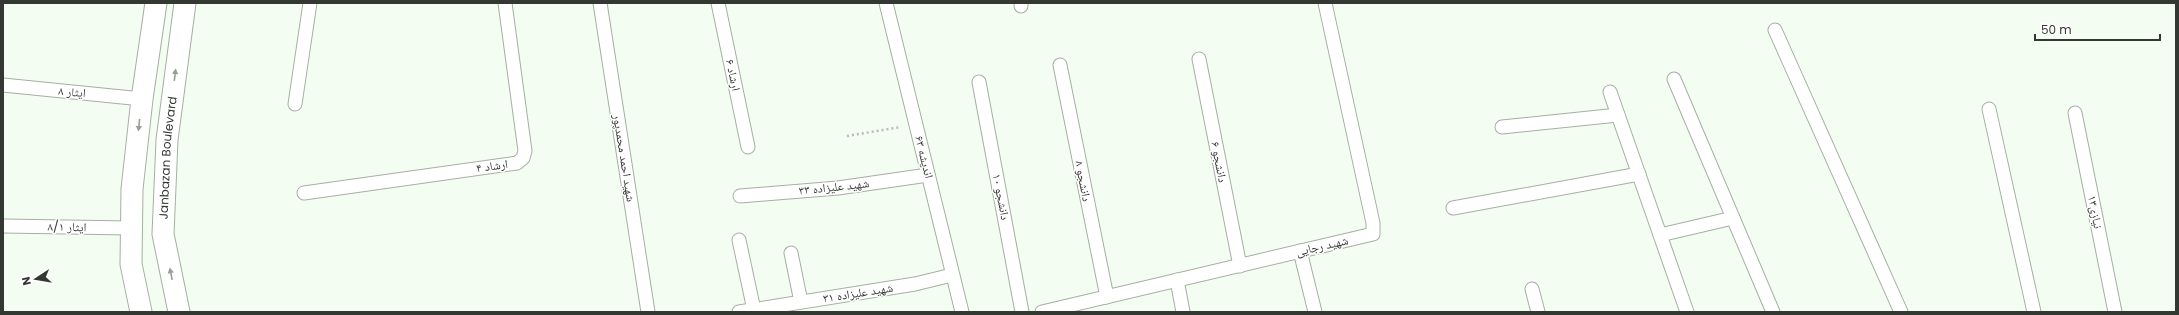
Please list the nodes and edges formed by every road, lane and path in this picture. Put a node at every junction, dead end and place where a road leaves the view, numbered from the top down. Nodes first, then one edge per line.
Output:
1 (156, 3) edge
2 (185, 3) edge
3 (310, 3) edge
4 (505, 3) edge
5 (600, 3) edge
6 (718, 3) edge
7 (886, 3) edge
8 (1325, 3) edge
9 (1775, 30) dead end
10 (1199, 59) dead end
11 (1060, 65) dead end
12 (1674, 79) dead end
13 (979, 82) dead end
14 (3, 85) edge
15 (1610, 92) dead end
16 (142, 99) junction
17 (295, 104) dead end
18 (1989, 109) dead end
19 (2075, 113) dead end
20 (1618, 115) junction
21 (916, 125) junction
22 (1502, 127) dead end
23 (847, 136) dead end
24 (748, 147) dead end
25 (1639, 174) junction
26 (928, 175) junction
27 (304, 193) dead end
28 (740, 196) dead end
29 (1453, 208) dead end
30 (1733, 218) junction
31 (3, 226) edge
32 (131, 228) junction
33 (1660, 235) junction
34 (739, 240) dead end
35 (1300, 251) junction
36 (791, 253) dead end
37 (1240, 266) junction
38 (952, 275) junction
39 (1177, 280) junction
40 (1532, 289) dead end
41 (1107, 297) junction
42 (801, 302) junction
43 (754, 310) junction
44 (141, 312) edge
45 (179, 312) edge
46 (648, 312) edge
47 (739, 312) edge
48 (962, 312) edge
49 (1022, 312) edge
50 (1042, 312) edge
51 (1183, 312) edge
52 (1315, 312) edge
53 (1538, 312) edge
54 (1687, 312) edge
55 (1773, 312) edge
56 (1901, 312) edge
57 (2034, 312) edge
58 (2115, 312) edge

1 - 16 main road
45 -> 2 main road, Janbazan Boulevard
3 - 17 street
4 - 27 street, ارشاد ۴
5 - 46 street, شهید احمد محمدپور
6 - 24 street, ارشاد ۶
7 - 21 street, اندیشه ۶۳
8 - 35 street, شهید رجایی
9 - 56 street
10 - 37 street, دانشجو ۶
11 - 41 street, دانشجو ۸
12 - 30 street
13 - 49 street, دانشجو ۱۰
14 - 16 street, ایثار ۸
15 - 20 street
16 -> 32 main road
18 - 57 street
19 - 58 street, نیازی۱۳
20 - 22 street
20 - 25 street
21 - 23 path
21 - 26 street, اندیشه ۶۳
25 - 29 street
25 - 33 street
26 - 28 street, شهید علیزاده ۳۳
26 - 38 street, اندیشه ۶۳
30 - 33 street
30 - 55 street
31 - 32 street, ایثار ۸/۱
32 - 44 main road
33 - 54 street
34 - 43 street
35 - 37 street, شهید رجایی
35 - 52 street
36 - 42 street
37 - 39 street, شهید رجایی
38 - 42 street, شهید علیزاده ۳۱
38 - 48 street, اندیشه ۶۳
39 - 41 street, شهید رجایی
39 - 51 street
40 - 53 street
41 - 50 street, شهید رجایی
42 - 43 street, شهید علیزاده ۳۱
43 - 47 street, شهید علیزاده ۳۱

